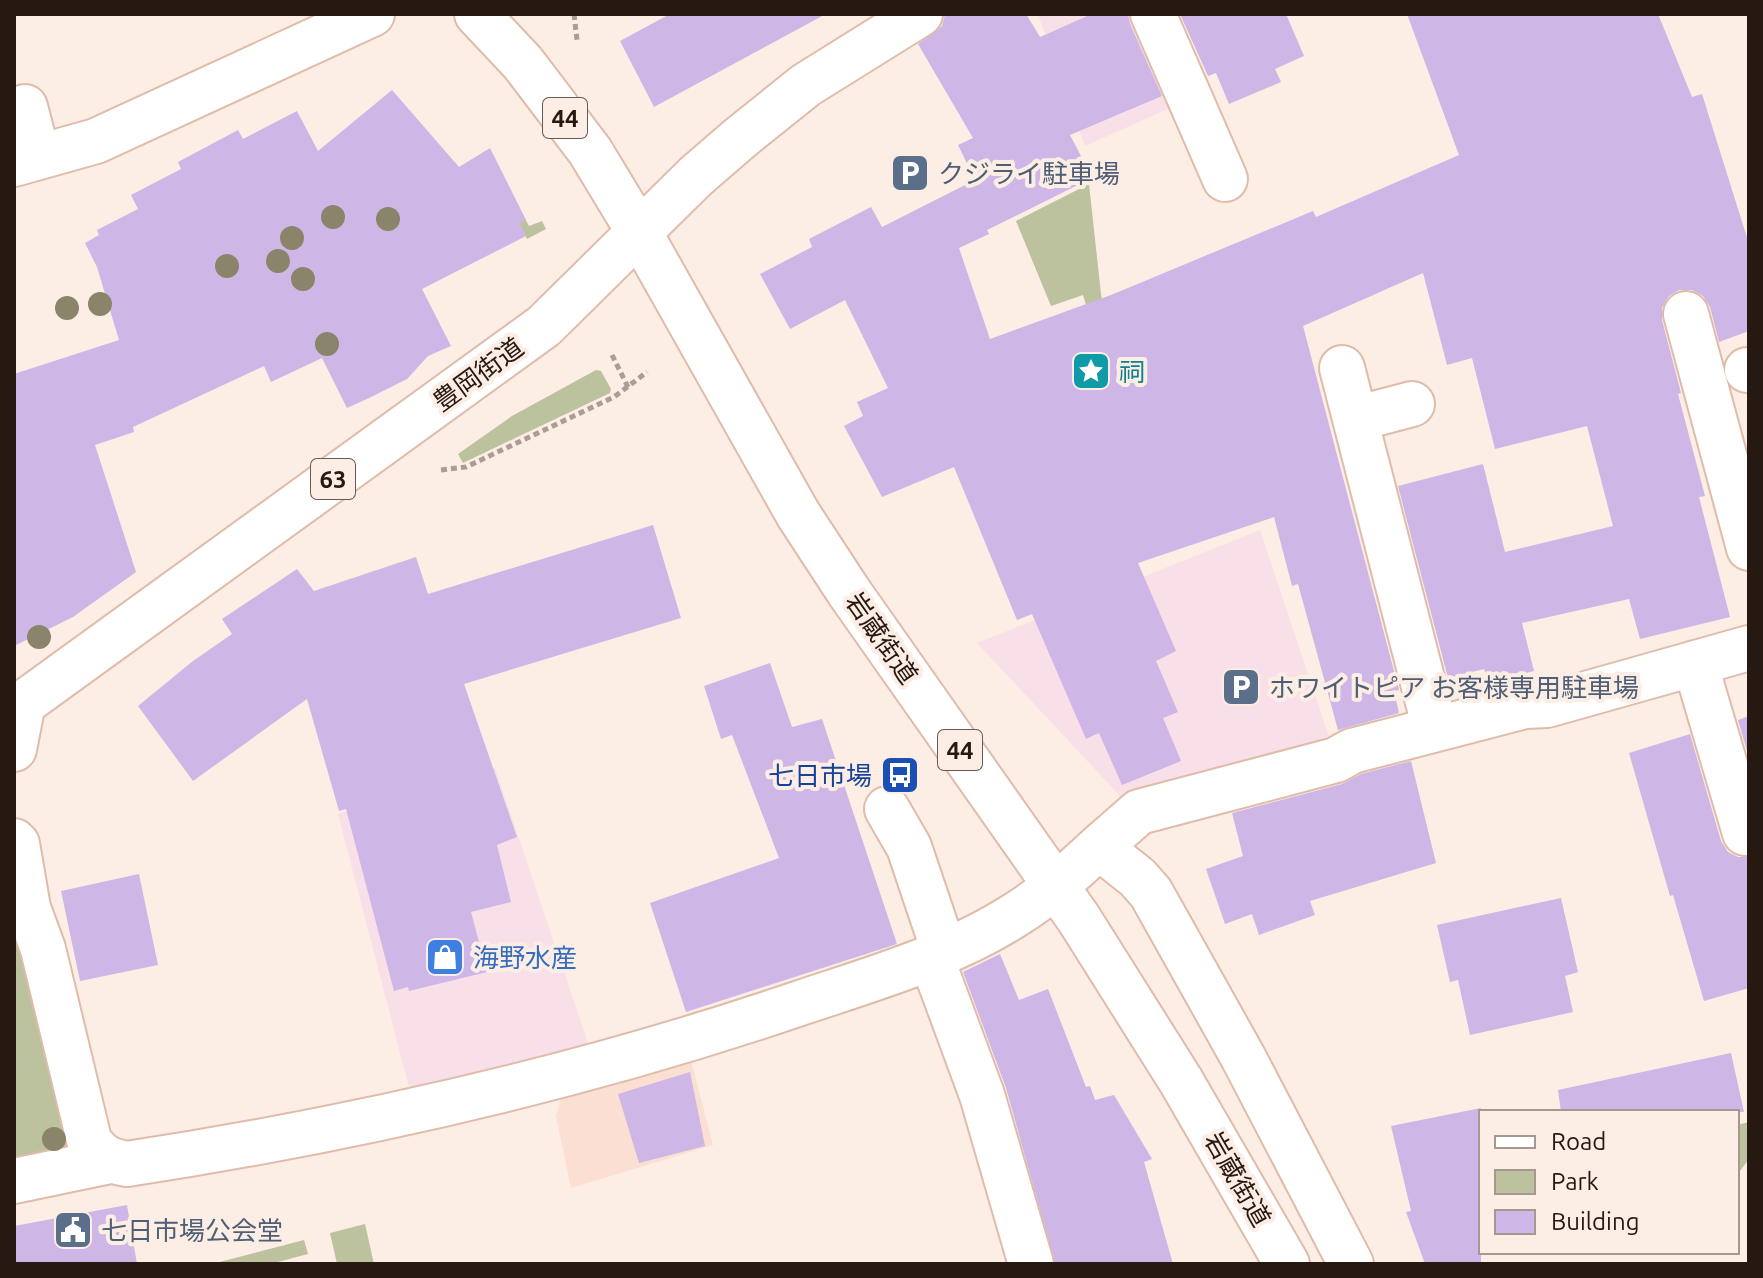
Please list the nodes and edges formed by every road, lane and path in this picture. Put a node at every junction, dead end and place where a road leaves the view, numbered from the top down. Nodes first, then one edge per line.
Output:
1 (372, 14) edge
2 (477, 14) edge
3 (574, 14) edge
4 (920, 14) edge
5 (1153, 14) edge
6 (578, 49) dead end
7 (25, 107) dead end
8 (26, 161) edge
9 (1225, 179) dead end
10 (639, 232) junction
11 (1686, 314) dead end
12 (612, 355) dead end
13 (1342, 368) dead end
14 (647, 372) dead end
15 (628, 387) junction
16 (1412, 404) dead end
17 (1355, 419) junction
18 (428, 471) dead end
19 (1749, 548) edge
20 (1749, 648) edge
21 (1695, 663) junction
22 (18, 706) edge
23 (1435, 729) junction
24 (14, 749) edge
25 (887, 809) dead end
26 (1745, 833) dead end
27 (14, 841) edge
28 (1099, 847) junction
29 (1056, 886) junction
30 (21, 909) edge
31 (938, 954) junction
32 (110, 1161) junction
33 (14, 1181) edge
34 (1031, 1264) edge
35 (1287, 1264) edge
36 (1351, 1264) edge

1 - 8 main road
2 - 10 main road, 岩蔵街道 / 44
3 - 6 path
4 - 10 main road, 豊岡街道 / 63
5 - 9 main road
7 - 8 main road
10 - 22 main road, 豊岡街道 / 63
10 - 29 main road, 岩蔵街道 / 44
11 - 19 main road
12 - 15 path
13 - 17 main road
14 - 15 path
15 - 18 path
16 - 17 main road
17 - 23 main road
20 - 21 main road
21 - 23 main road
21 - 26 main road
22 - 24 main road
23 - 28 main road
25 - 31 main road
27 - 30 main road
28 - 29 main road
28 - 36 main road
29 - 31 main road
29 - 35 main road, 岩蔵街道 / 44
30 - 32 main road
31 - 32 main road
31 - 34 main road
32 - 33 main road

